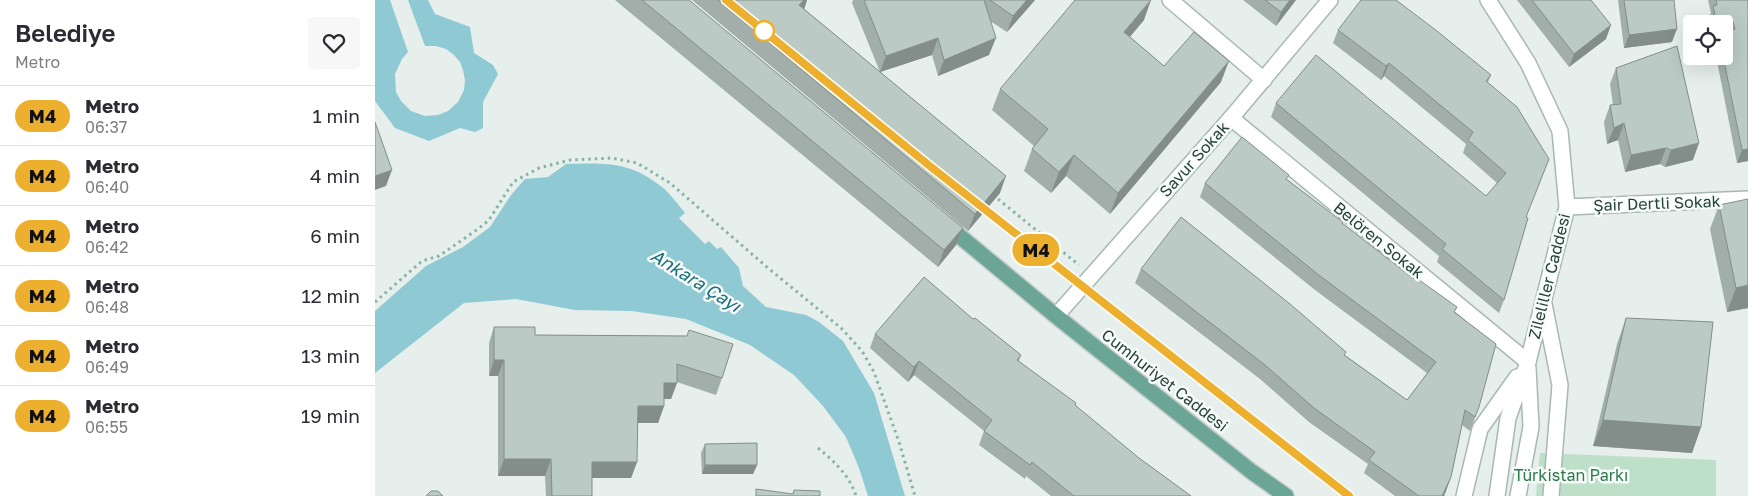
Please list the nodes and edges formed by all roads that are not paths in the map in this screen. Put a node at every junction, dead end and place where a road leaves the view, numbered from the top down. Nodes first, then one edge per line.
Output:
1 (1170, 0) edge
2 (1330, 0) edge
3 (1488, 0) edge
4 (1264, 80) junction
5 (1231, 118) junction
6 (1748, 199) edge
7 (1567, 207) junction
8 (931, 212) edge
9 (1543, 300) junction
10 (1055, 316) junction
11 (1528, 362) junction
12 (1252, 472) junction
13 (1268, 496) edge
14 (1286, 496) edge
15 (1464, 496) edge
16 (1497, 496) edge
17 (1518, 496) edge
18 (1551, 496) edge

1 - 4 street
2 - 4 street, Savur Sokak
3 - 7 street, Zileliller Caddesi
4 - 5 street, Savur Sokak
5 - 10 street, Savur Sokak
5 - 11 street, Belören Sokak
6 - 7 street, Şair Dertli Sokak
7 - 9 street, Zileliller Caddesi
8 - 10 main road, Cumhuriyet Caddesi
9 - 11 street, Zileliller Caddesi
9 - 18 street
10 - 12 main road, Cumhuriyet Caddesi
11 - 15 street
11 - 16 street
11 - 17 street
12 - 13 main road
12 - 14 main road

